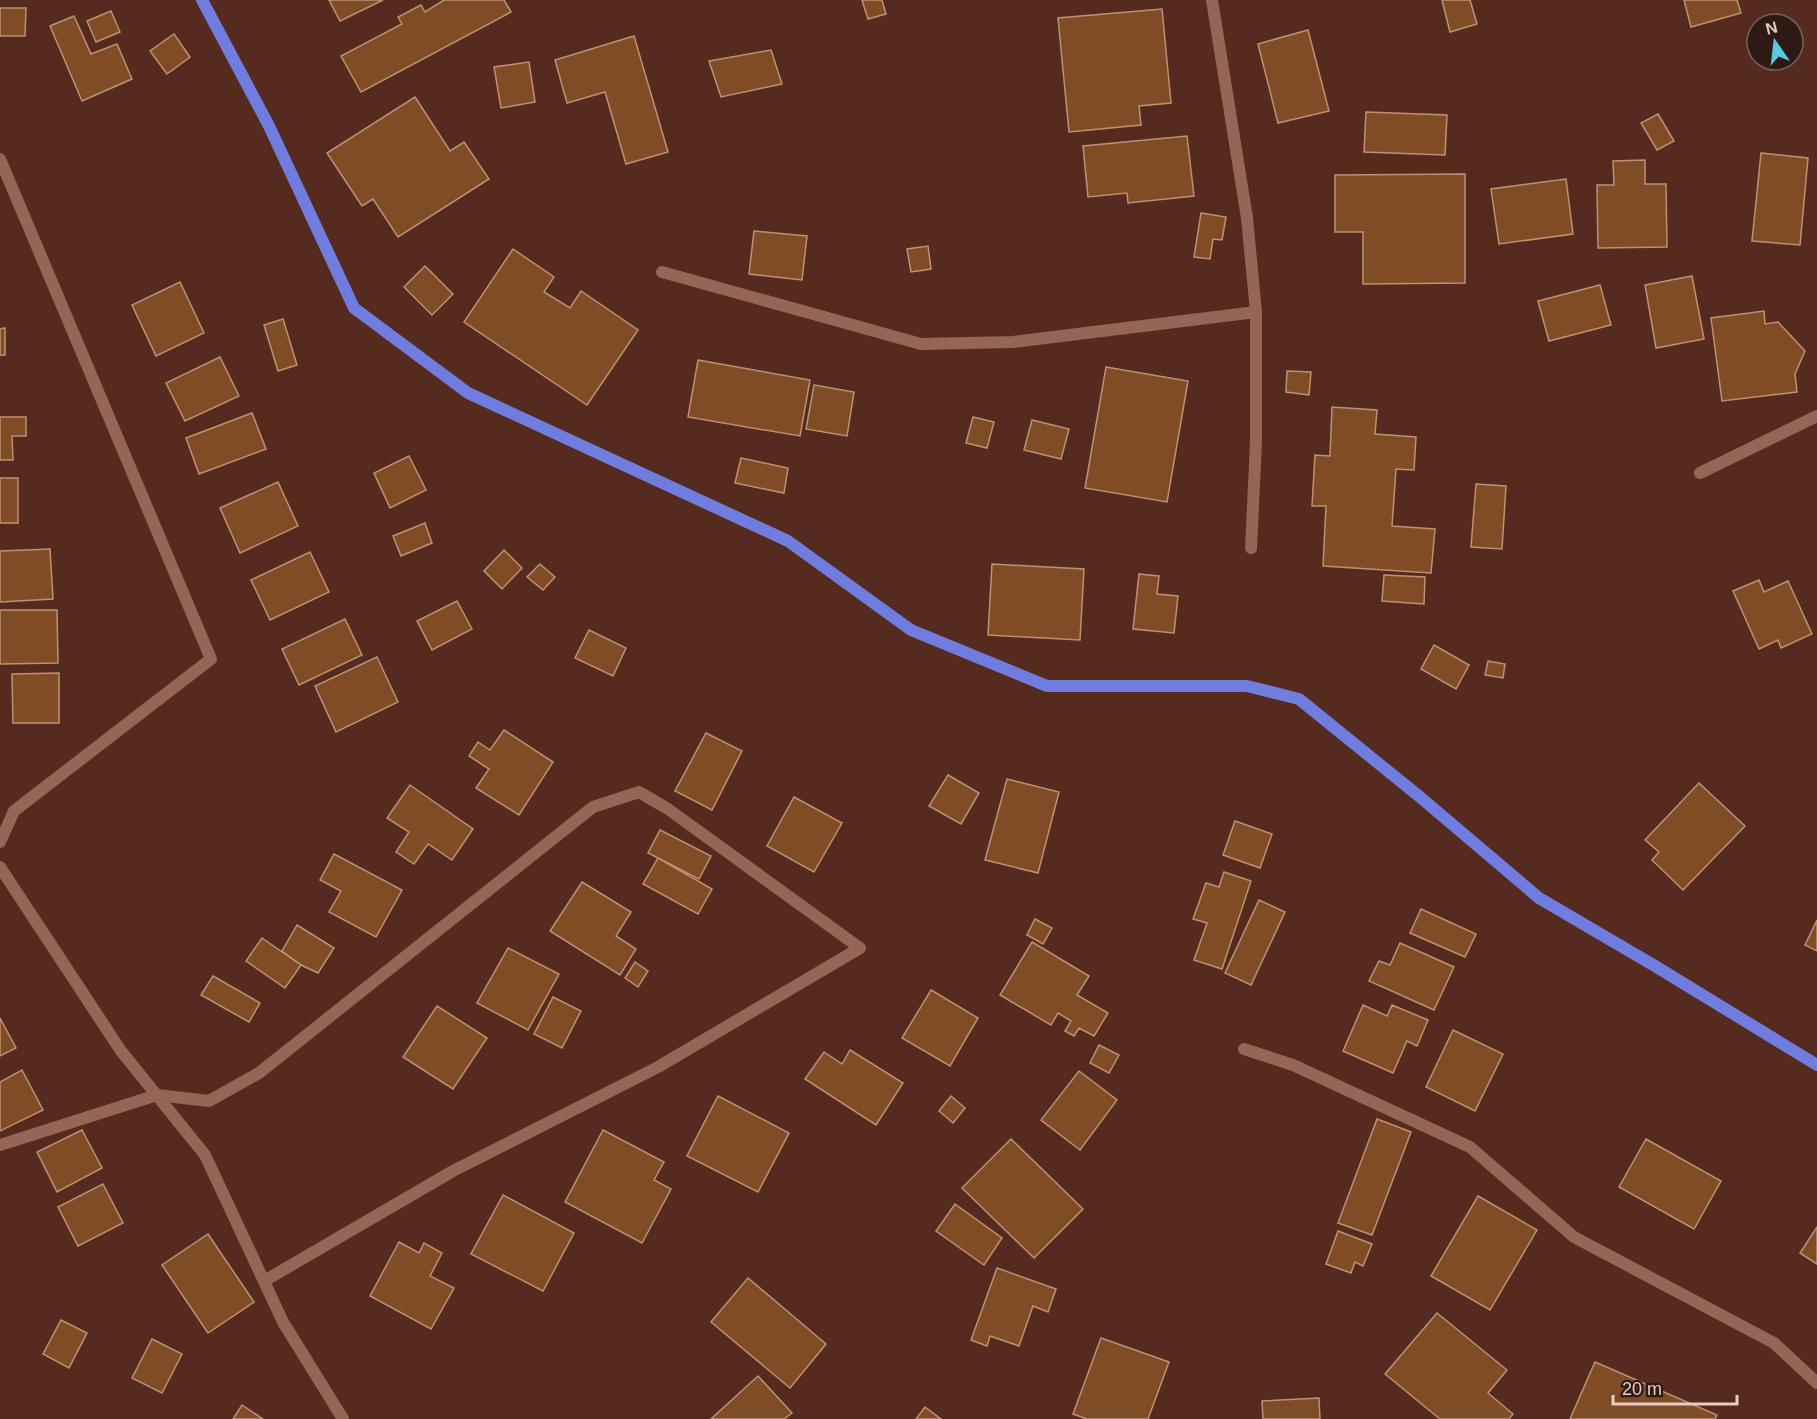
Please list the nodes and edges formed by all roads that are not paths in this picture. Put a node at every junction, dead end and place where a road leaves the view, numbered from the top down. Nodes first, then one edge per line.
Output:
1 (1212, 0) edge
2 (0, 159) edge
3 (662, 272) dead end
4 (1256, 312) junction
5 (1817, 416) edge
6 (1700, 473) dead end
7 (1251, 548) dead end
8 (0, 842) edge
9 (0, 867) edge
10 (1244, 1049) dead end
11 (157, 1095) junction
12 (0, 1145) edge
13 (264, 1281) junction
14 (1817, 1383) edge
15 (343, 1419) edge

1 - 4 street
2 - 8 street
3 - 4 street
4 - 7 street
5 - 6 street
9 - 11 street
10 - 14 street
11 - 12 street
11 - 13 street
11 - 13 street
13 - 15 street

